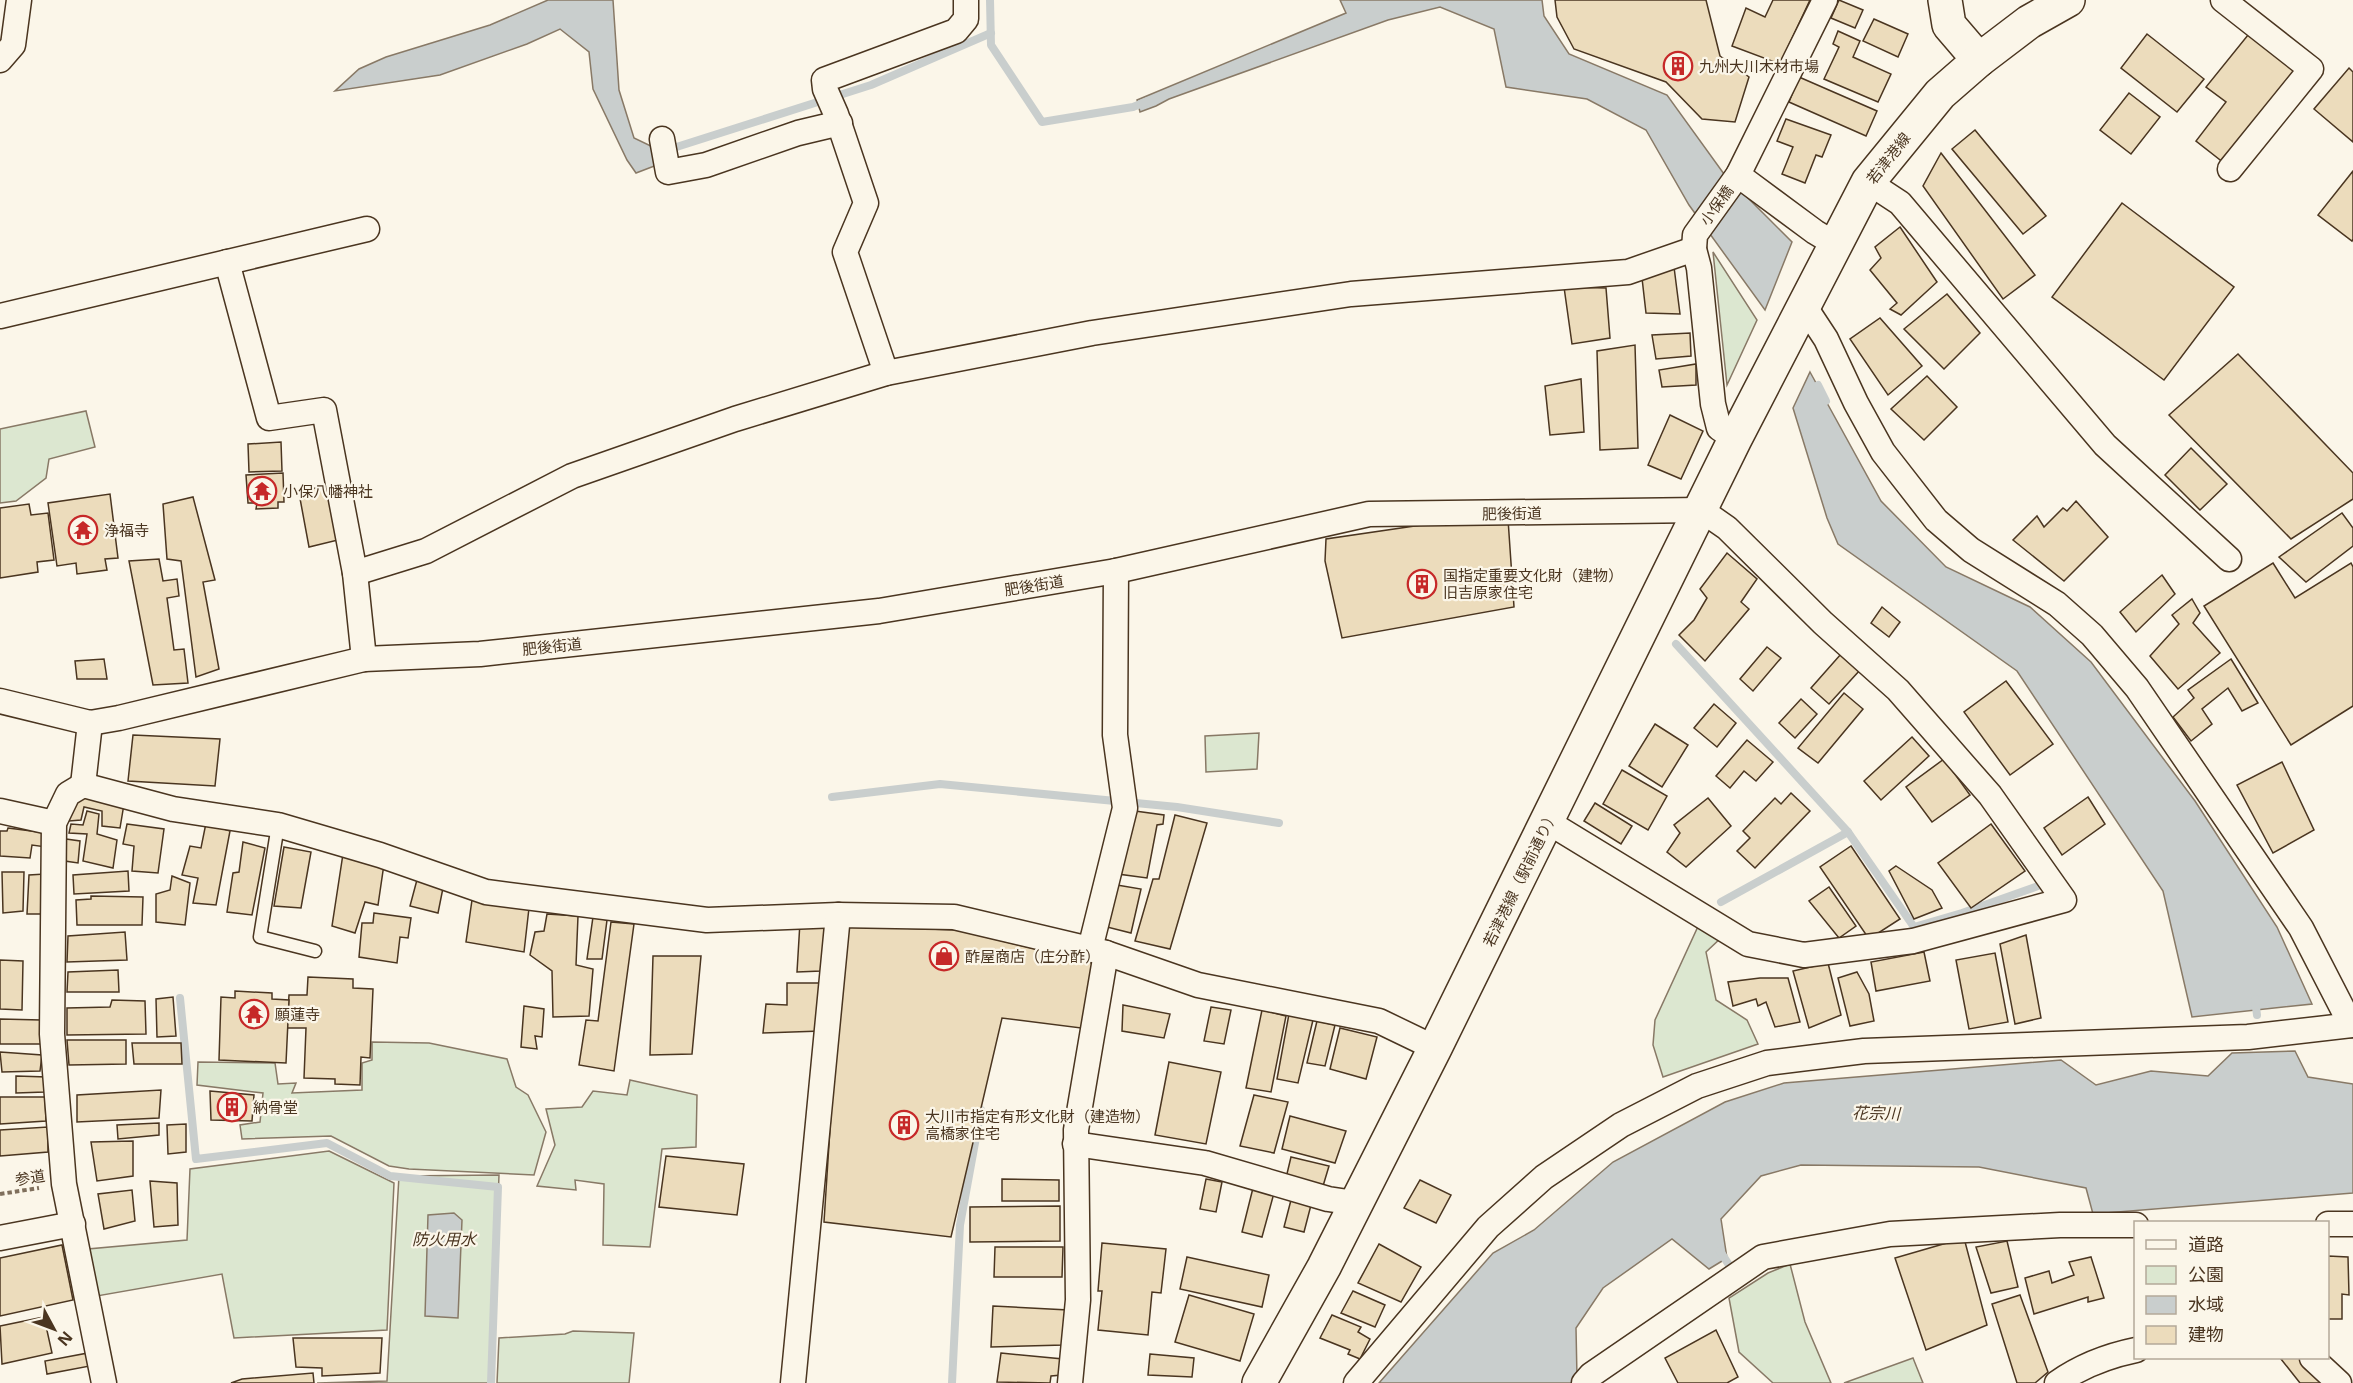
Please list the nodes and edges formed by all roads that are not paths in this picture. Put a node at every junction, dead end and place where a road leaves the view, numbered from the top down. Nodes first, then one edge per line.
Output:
1 (19, 0) edge
2 (966, 0) edge
3 (1825, 0) edge
4 (1945, 0) edge
5 (2068, 0) edge
6 (2223, 0) edge
7 (0, 60) edge
8 (1979, 60) junction
9 (838, 118) junction
10 (663, 147) dead end
11 (2230, 168) dead end
12 (1738, 175) junction
13 (1868, 182) junction
14 (367, 229) dead end
15 (1694, 242) junction
16 (1835, 244) junction
17 (227, 262) junction
18 (1798, 313) junction
19 (0, 316) edge
20 (1771, 368) joint
21 (886, 373) junction
22 (1735, 439) junction
23 (1701, 510) junction
24 (2229, 559) dead end
25 (1116, 572) junction
26 (355, 573) junction
27 (364, 658) junction
28 (0, 701) edge
29 (90, 723) junction
30 (83, 785) junction
31 (0, 811) edge
32 (1548, 822) junction
33 (54, 824) junction
34 (278, 825) junction
35 (838, 915) junction
36 (315, 951) dead end
37 (1098, 951) junction
38 (2352, 1025) edge
39 (1435, 1048) junction
40 (1075, 1144) junction
41 (1355, 1203) junction
42 (73, 1224) junction
43 (2329, 1224) edge
44 (2353, 1224) edge
45 (2134, 1225) edge
46 (0, 1238) edge
47 (2134, 1350) edge
48 (2314, 1359) edge
49 (104, 1383) edge
50 (793, 1383) edge
51 (1070, 1383) edge
52 (1259, 1383) edge
53 (1356, 1383) edge
54 (1584, 1383) edge
55 (2057, 1383) edge
56 (2339, 1383) edge

1 - 7 street
2 - 9 street
3 - 12 street, 小保橋
4 - 8 main road
5 - 8 main road, 若津港線
6 - 11 street
8 - 13 main road, 若津港線
9 - 10 street
9 - 21 street
12 - 15 street, 小保橋
12 - 16 street
13 - 16 main road, 若津港線
13 - 24 street
14 - 17 street
15 - 21 street
15 - 22 street
16 - 18 main road, 若津港線
17 - 19 street
17 - 26 street
18 - 20 main road, 若津港線
18 - 38 street
20 - 22 main road, 若津港線（駅前通り）
21 - 26 street
22 - 23 main road, 若津港線（駅前通り）
23 - 25 street, 肥後街道
23 - 32 main road, 若津港線（駅前通り）
23 - 32 street
25 - 27 street, 肥後街道
25 - 37 street
26 - 27 street
27 - 29 street, 肥後街道
28 - 29 street
29 - 30 street
30 - 33 street
30 - 34 street
31 - 33 street
32 - 39 main road, 若津港線（駅前通り）
33 - 42 street
34 - 35 street
34 - 36 lane
35 - 37 street
35 - 50 street
37 - 39 street
37 - 40 street
38 - 53 street
39 - 41 main road, 若津港線（駅前通り）
40 - 41 street
40 - 51 street
41 - 52 main road, 若津港線（駅前通り）
42 - 46 street
42 - 49 street
43 - 44 street
45 - 54 street
47 - 55 street
48 - 56 street

